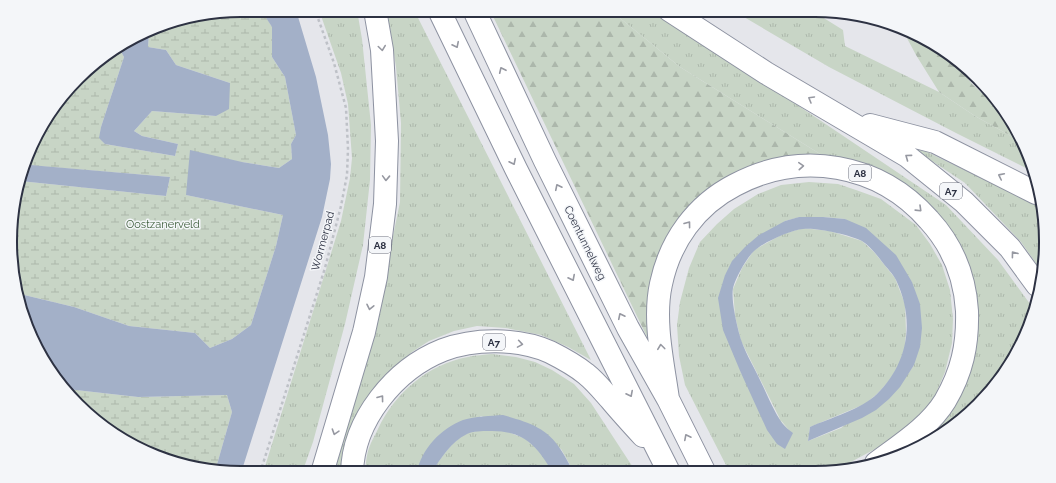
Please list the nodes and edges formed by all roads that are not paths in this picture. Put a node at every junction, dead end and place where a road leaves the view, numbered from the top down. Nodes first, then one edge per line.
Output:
1 (376, 17) edge
2 (442, 17) edge
3 (477, 17) edge
4 (680, 17) edge
5 (845, 119) junction
6 (1033, 192) edge
7 (1035, 283) edge
8 (668, 399) junction
9 (888, 453) edge
10 (665, 465) edge
11 (324, 466) edge
12 (353, 466) edge
13 (701, 466) edge

1 -> 11 highway, A8
2 -> 10 highway
8 -> 3 highway, Coentunnelweg / A8
5 -> 4 highway, A7
6 -> 5 highway, A7
7 -> 5 highway, A7
8 -> 9 highway, A8
13 -> 8 highway, Coentunnelweg / A8
12 -> 10 highway, A7

